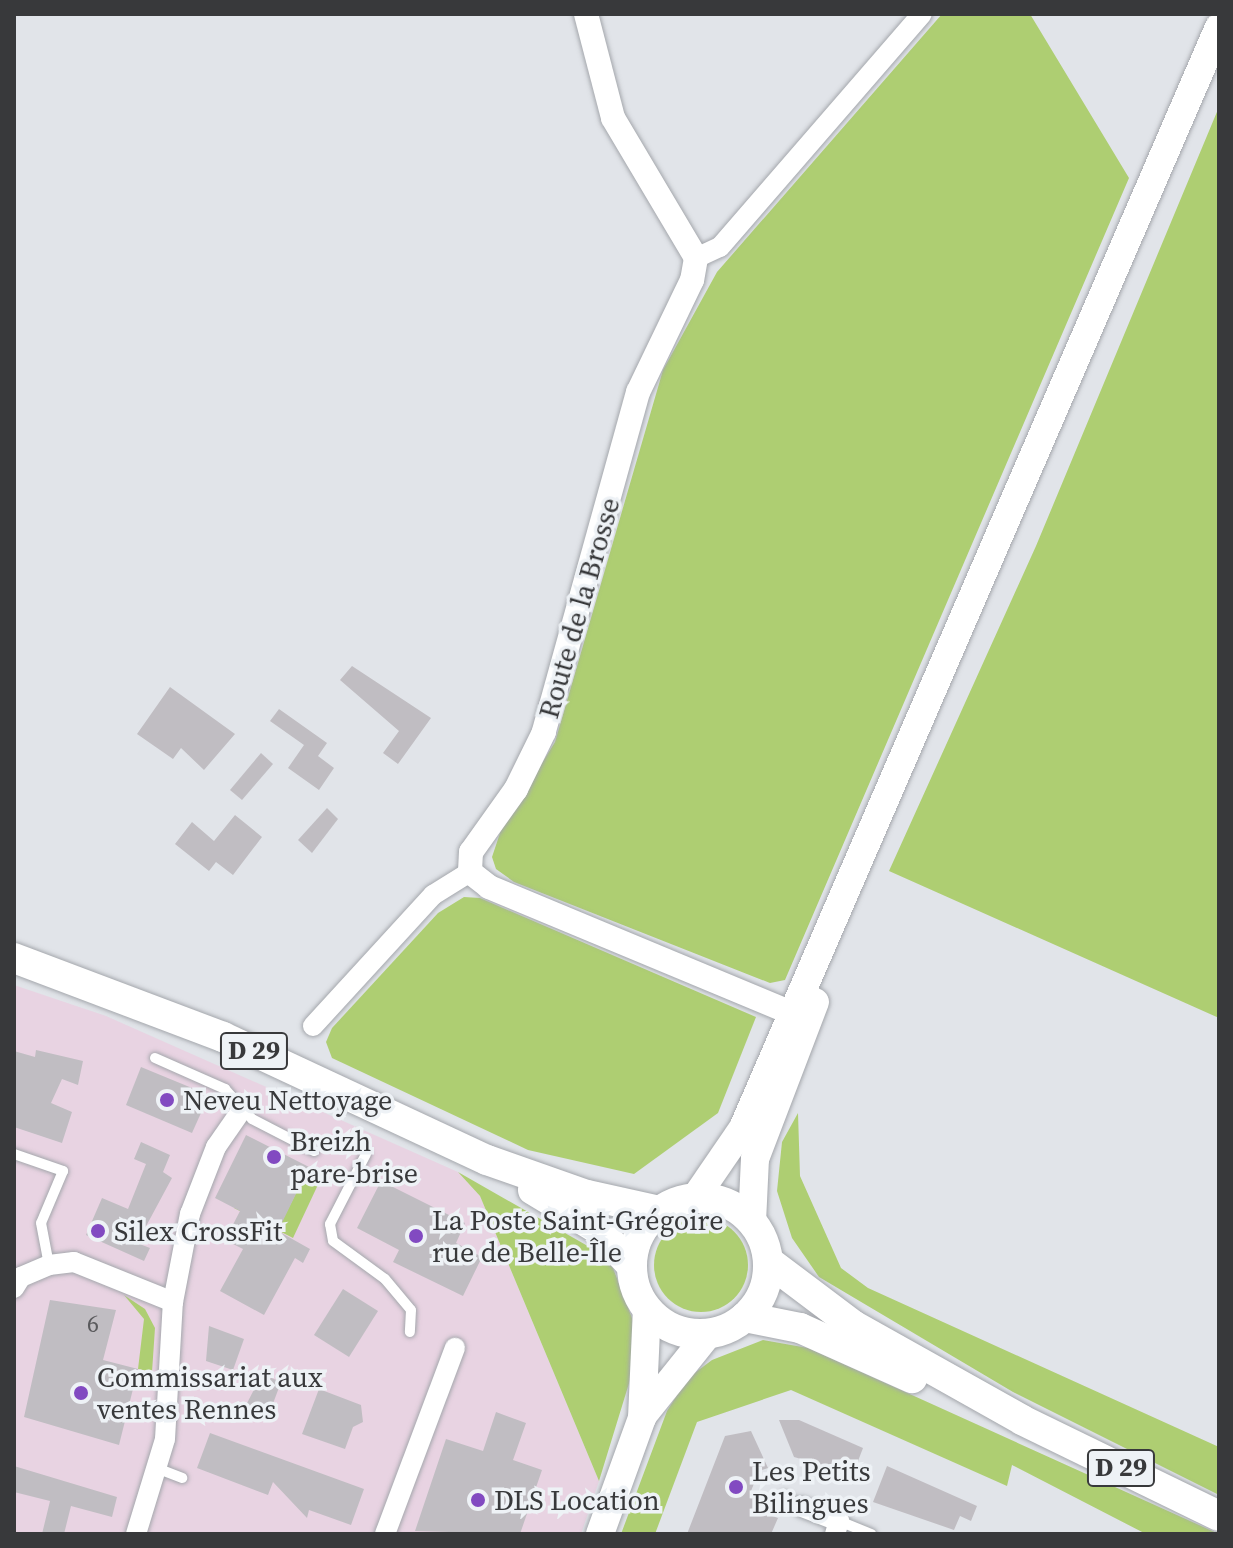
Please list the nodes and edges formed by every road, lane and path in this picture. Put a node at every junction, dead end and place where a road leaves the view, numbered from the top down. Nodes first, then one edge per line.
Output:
1 (586, 14) edge
2 (922, 14) edge
3 (1219, 27) edge
4 (696, 258) junction
5 (470, 872) junction
6 (14, 958) edge
7 (799, 1016) junction
8 (313, 1026) dead end
9 (155, 1058) dead end
10 (243, 1108) junction
11 (314, 1151) dead end
12 (14, 1154) edge
13 (366, 1154) dead end
14 (487, 1160) junction
15 (695, 1198) junction
16 (660, 1211) junction
17 (752, 1222) junction
18 (768, 1261) junction
19 (49, 1265) junction
20 (632, 1266) junction
21 (16, 1279) edge
22 (173, 1302) junction
23 (647, 1309) junction
24 (745, 1317) junction
25 (410, 1332) dead end
26 (708, 1334) junction
27 (455, 1348) dead end
28 (642, 1418) junction
29 (1022, 1420) junction
30 (159, 1469) junction
31 (182, 1478) dead end
32 (784, 1496) dead end
33 (802, 1507) joint
34 (1219, 1516) edge
35 (837, 1528) edge
36 (136, 1534) edge
37 (385, 1534) edge
38 (600, 1534) edge
39 (872, 1534) edge

1 - 4 street
2 - 4 street
3 - 7 main road
4 - 5 street, Route de la Brosse
5 - 7 street
5 - 8 street
6 - 14 main road, D 29
7 - 15 main road
7 - 17 main road
9 - 10 lane
10 - 11 lane
10 - 22 street
12 - 19 lane
13 - 25 lane
14 - 16 main road, D 29
14 - 20 main road, D 29
15 - 16 main road
15 - 17 main road
16 - 20 main road
17 - 18 main road
18 - 24 main road
18 - 29 main road, D 29
19 - 21 street
19 - 22 street
20 - 23 main road
22 - 30 street
23 - 26 main road
23 - 28 main road
24 - 26 main road
24 - 29 main road, D 29
26 - 28 main road
27 - 37 street
28 - 38 main road
29 - 34 main road, D 29
30 - 31 lane
30 - 36 street
32 - 33 lane
33 - 35 street
35 - 39 lane

